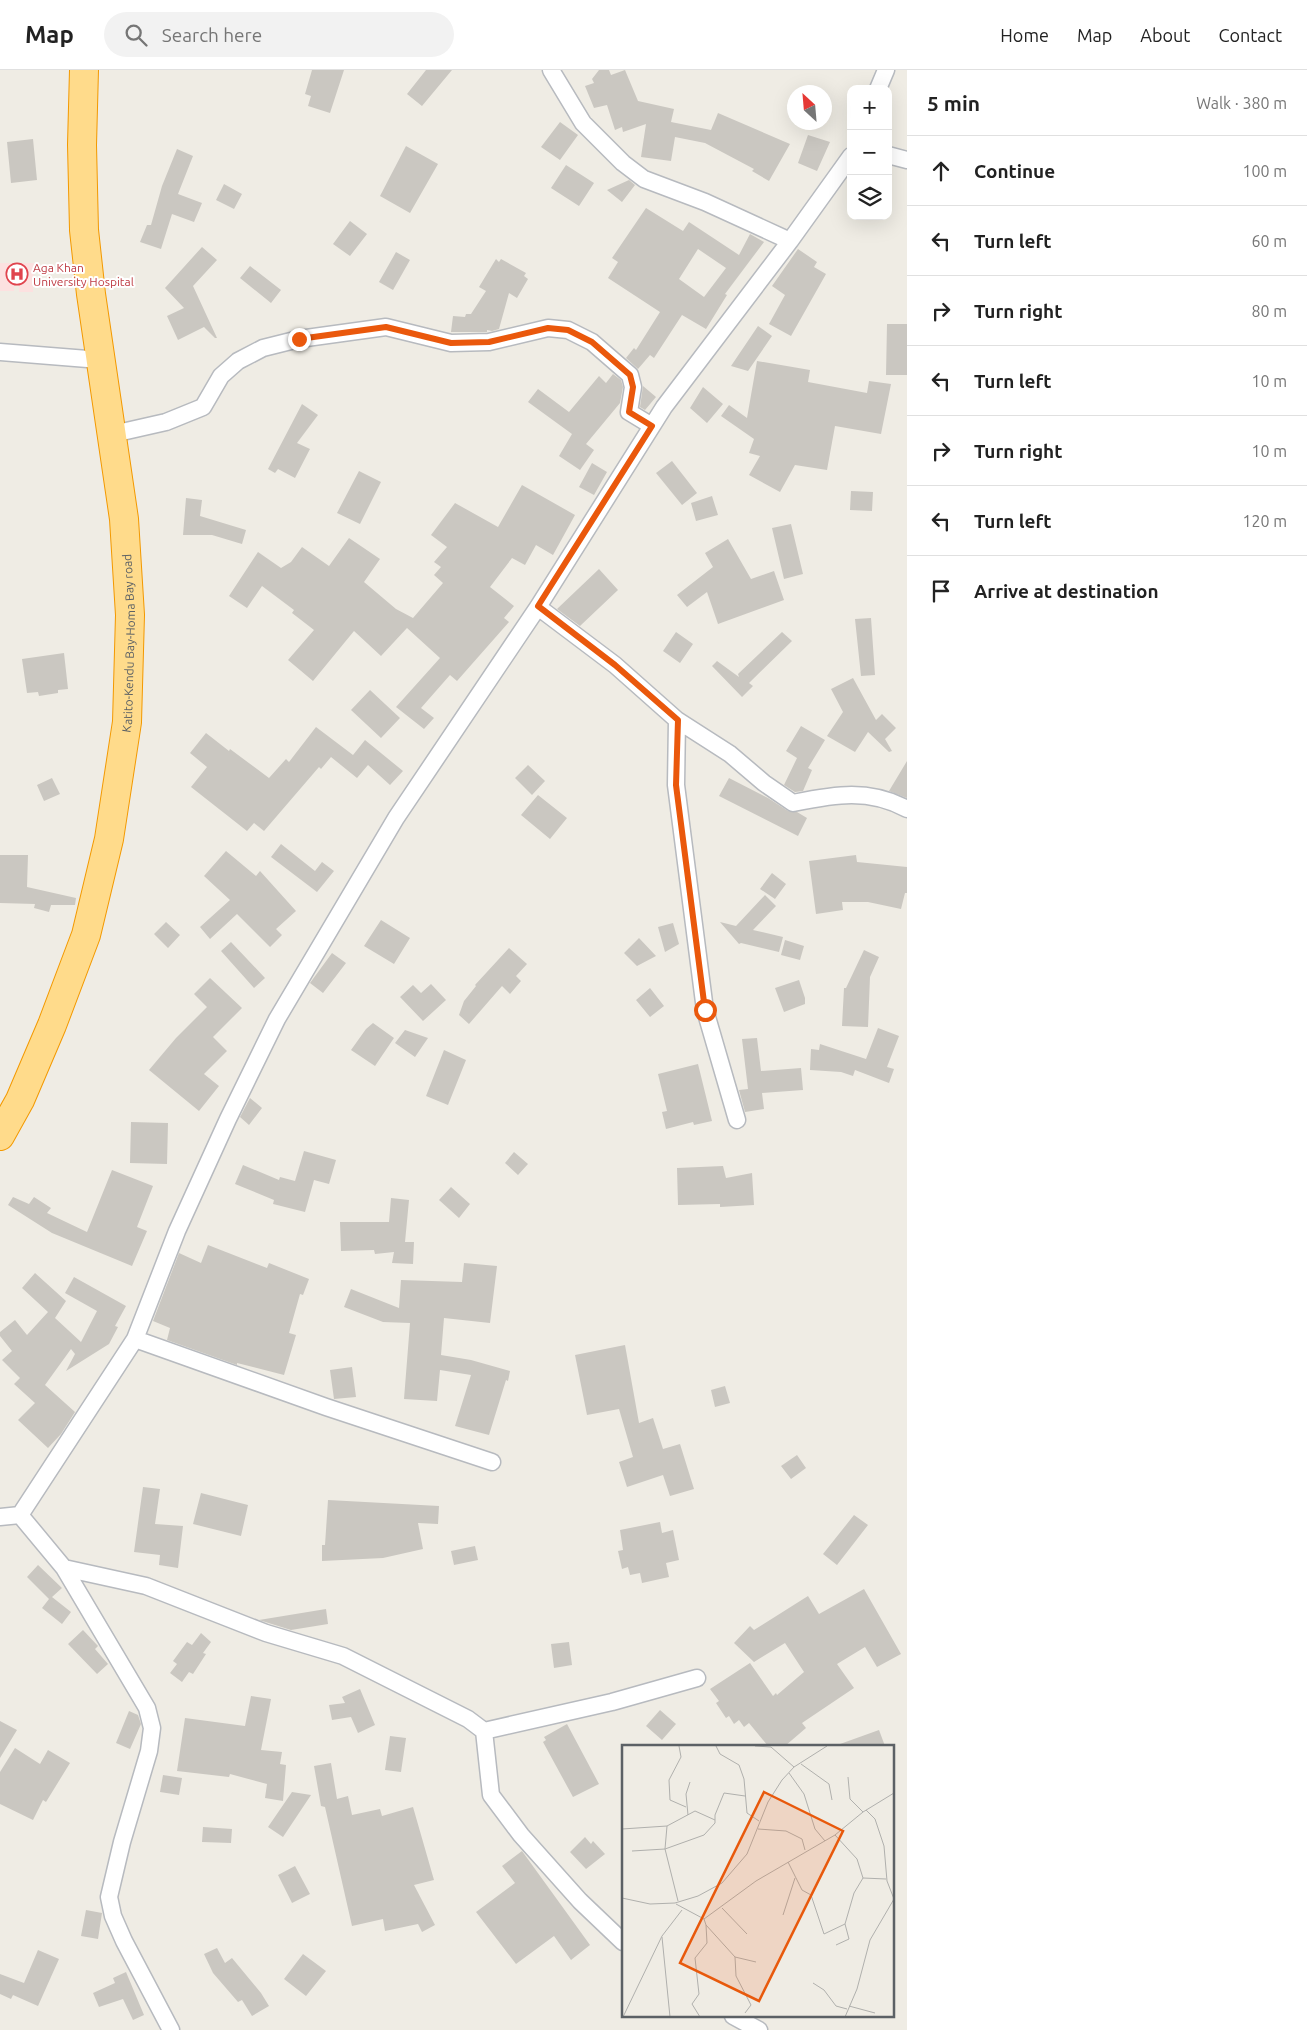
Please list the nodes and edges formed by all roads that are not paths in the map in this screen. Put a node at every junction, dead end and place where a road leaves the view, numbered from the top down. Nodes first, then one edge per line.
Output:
1 (84, 70) edge
2 (551, 70) edge
3 (886, 70) edge
4 (880, 85) edge
5 (892, 156) edge
6 (907, 160) edge
7 (847, 162) edge
8 (790, 241) junction
9 (0, 352) edge
10 (100, 360) junction
11 (652, 426) junction
12 (113, 434) junction
13 (538, 606) junction
14 (678, 720) junction
15 (907, 809) edge
16 (737, 1120) dead end
17 (0, 1136) edge
18 (135, 1339) junction
19 (492, 1462) dead end
20 (20, 1515) junction
21 (0, 1517) edge
22 (64, 1568) junction
23 (697, 1678) dead end
24 (484, 1731) junction
25 (622, 1941) edge
26 (737, 2018) edge
27 (171, 2030) edge
28 (759, 2030) edge

1 - 10 highway, Katito-Kendu Bay-Homa Bay road
2 - 8 street
3 - 4 street
5 - 6 street
7 - 8 street
8 - 11 street
9 - 10 street
10 - 12 highway, Katito-Kendu Bay-Homa Bay road
11 - 12 street
11 - 13 street
12 - 17 highway, Katito-Kendu Bay-Homa Bay road
13 - 14 street
13 - 18 street
14 - 15 street
14 - 16 street
18 - 19 street
18 - 20 street
20 - 21 street
20 - 22 street
22 - 24 street
22 - 27 street
23 - 24 street
24 - 25 street
26 - 28 street

